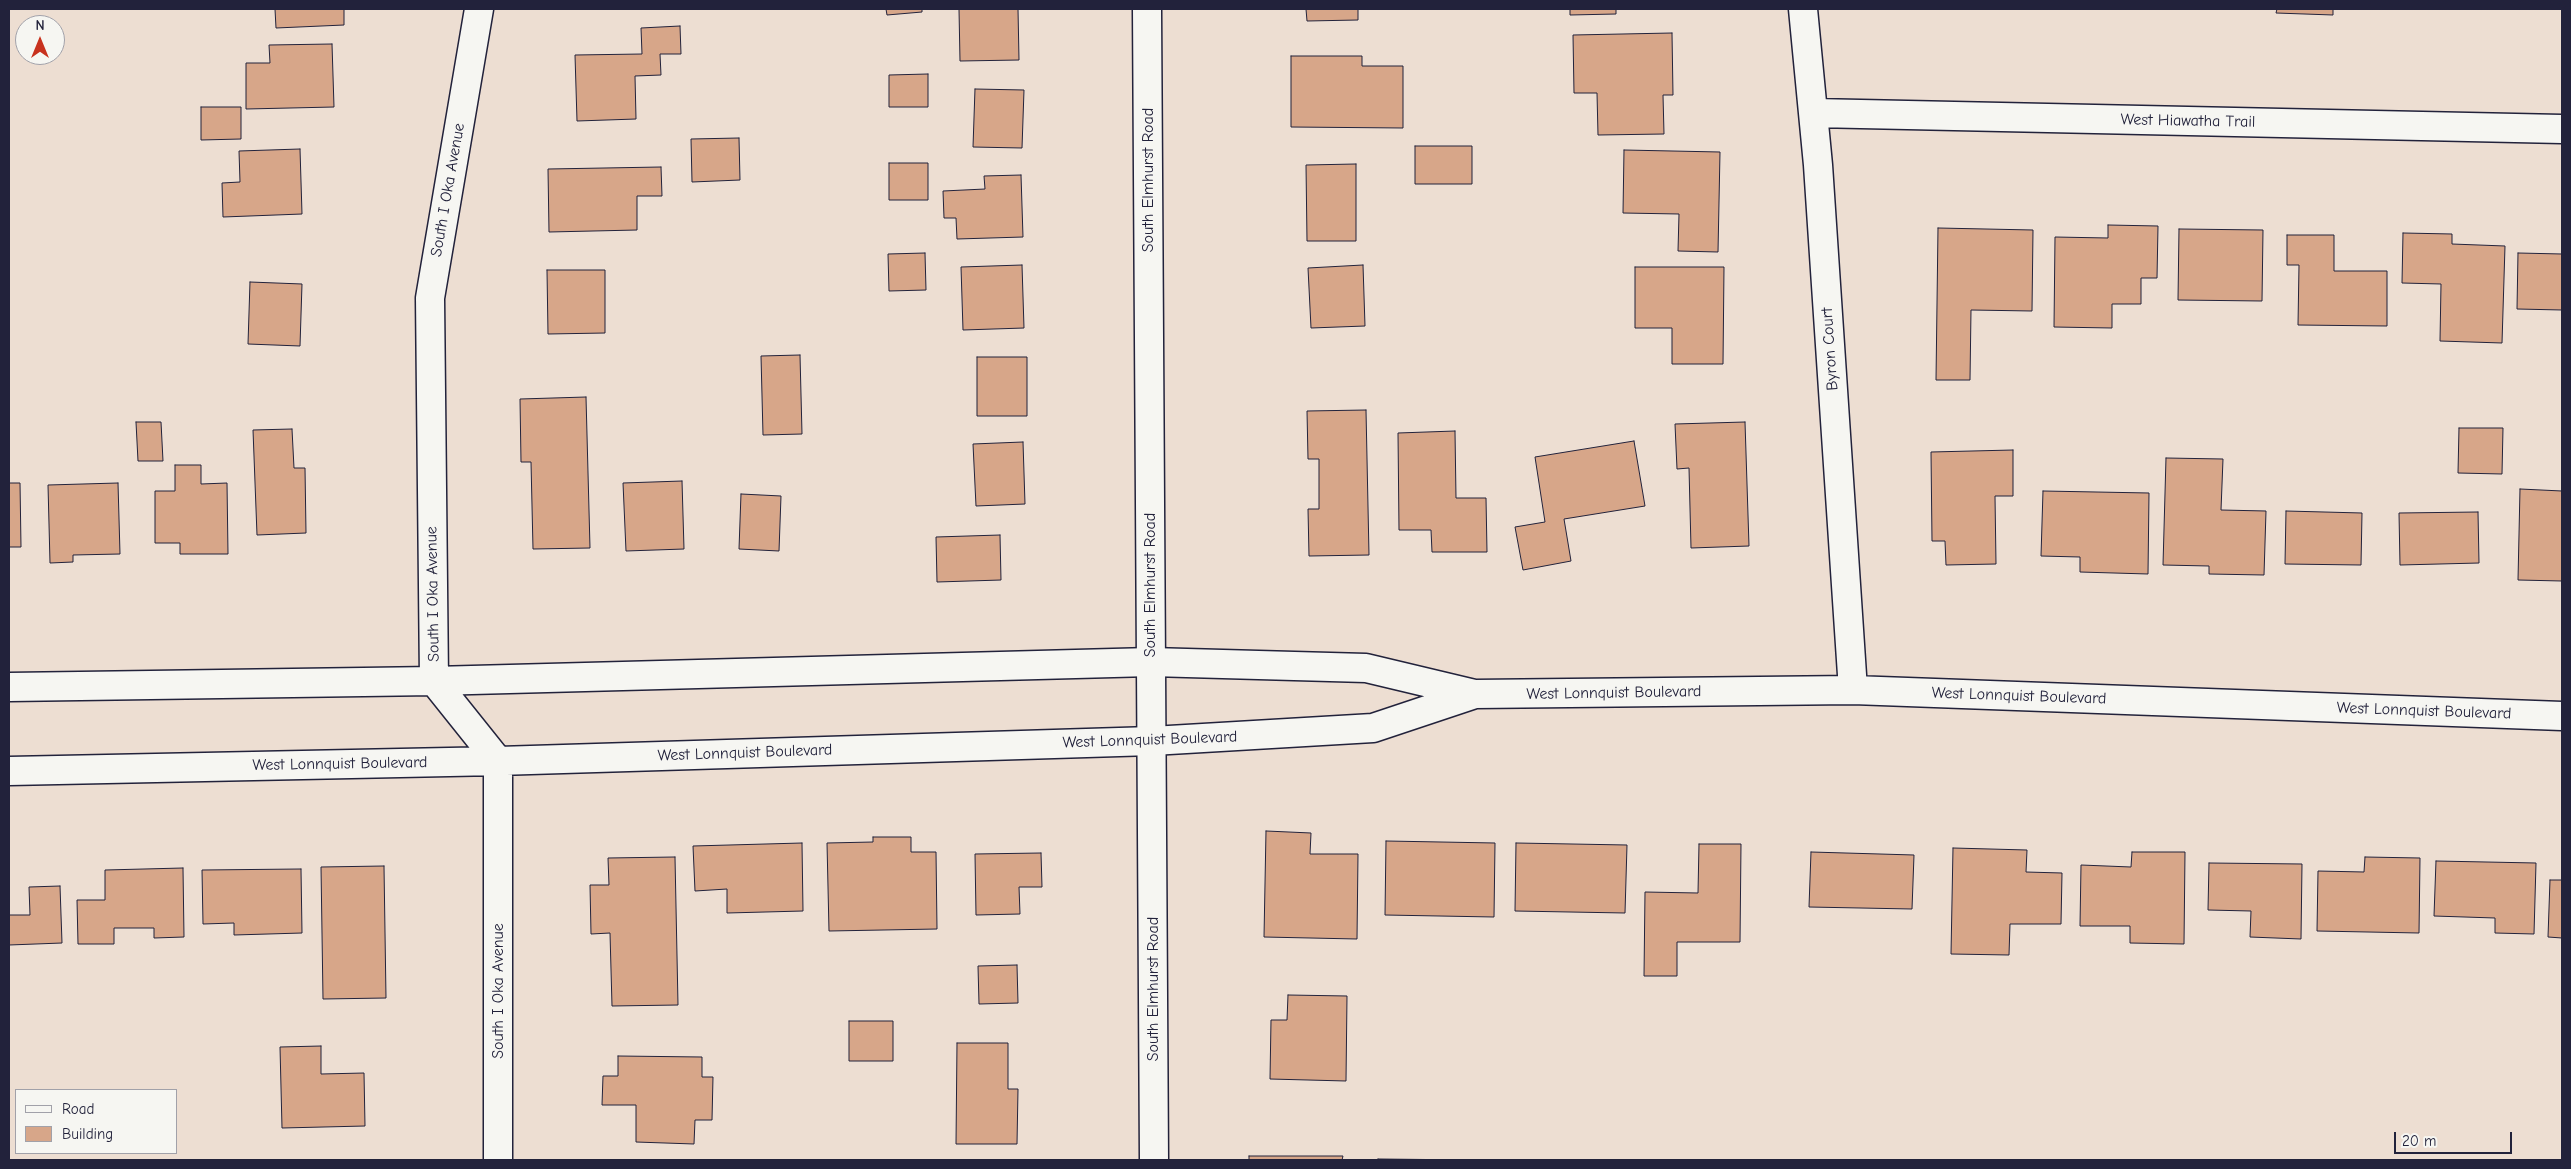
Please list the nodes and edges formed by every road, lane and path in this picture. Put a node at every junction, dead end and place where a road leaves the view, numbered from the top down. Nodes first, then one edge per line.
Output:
1 (479, 9) edge
2 (1147, 9) edge
3 (1803, 9) edge
4 (1814, 113) junction
5 (2562, 129) edge
6 (1151, 662) junction
7 (434, 681) junction
8 (9, 688) edge
9 (1852, 690) junction
10 (1475, 694) junction
11 (2562, 716) edge
12 (1152, 741) junction
13 (498, 761) junction
14 (9, 771) edge
15 (498, 1160) edge
16 (1154, 1160) edge

1 - 7 street, South I Oka Avenue
2 - 6 street, South Elmhurst Road
3 - 4 street, Byron Court
4 - 5 street, West Hiawatha Trail
4 - 9 street, Byron Court
6 - 7 street, West Lonnquist Boulevard
6 - 10 street, West Lonnquist Boulevard
6 - 12 street, South Elmhurst Road
7 - 8 street, West Lonnquist Boulevard
7 - 13 street, South I Oka Avenue
9 - 10 street, West Lonnquist Boulevard
9 - 11 street, West Lonnquist Boulevard
10 - 12 street, West Lonnquist Boulevard
12 - 13 street, West Lonnquist Boulevard
12 - 16 street, South Elmhurst Road
13 - 14 street, West Lonnquist Boulevard
13 - 15 street, South I Oka Avenue

